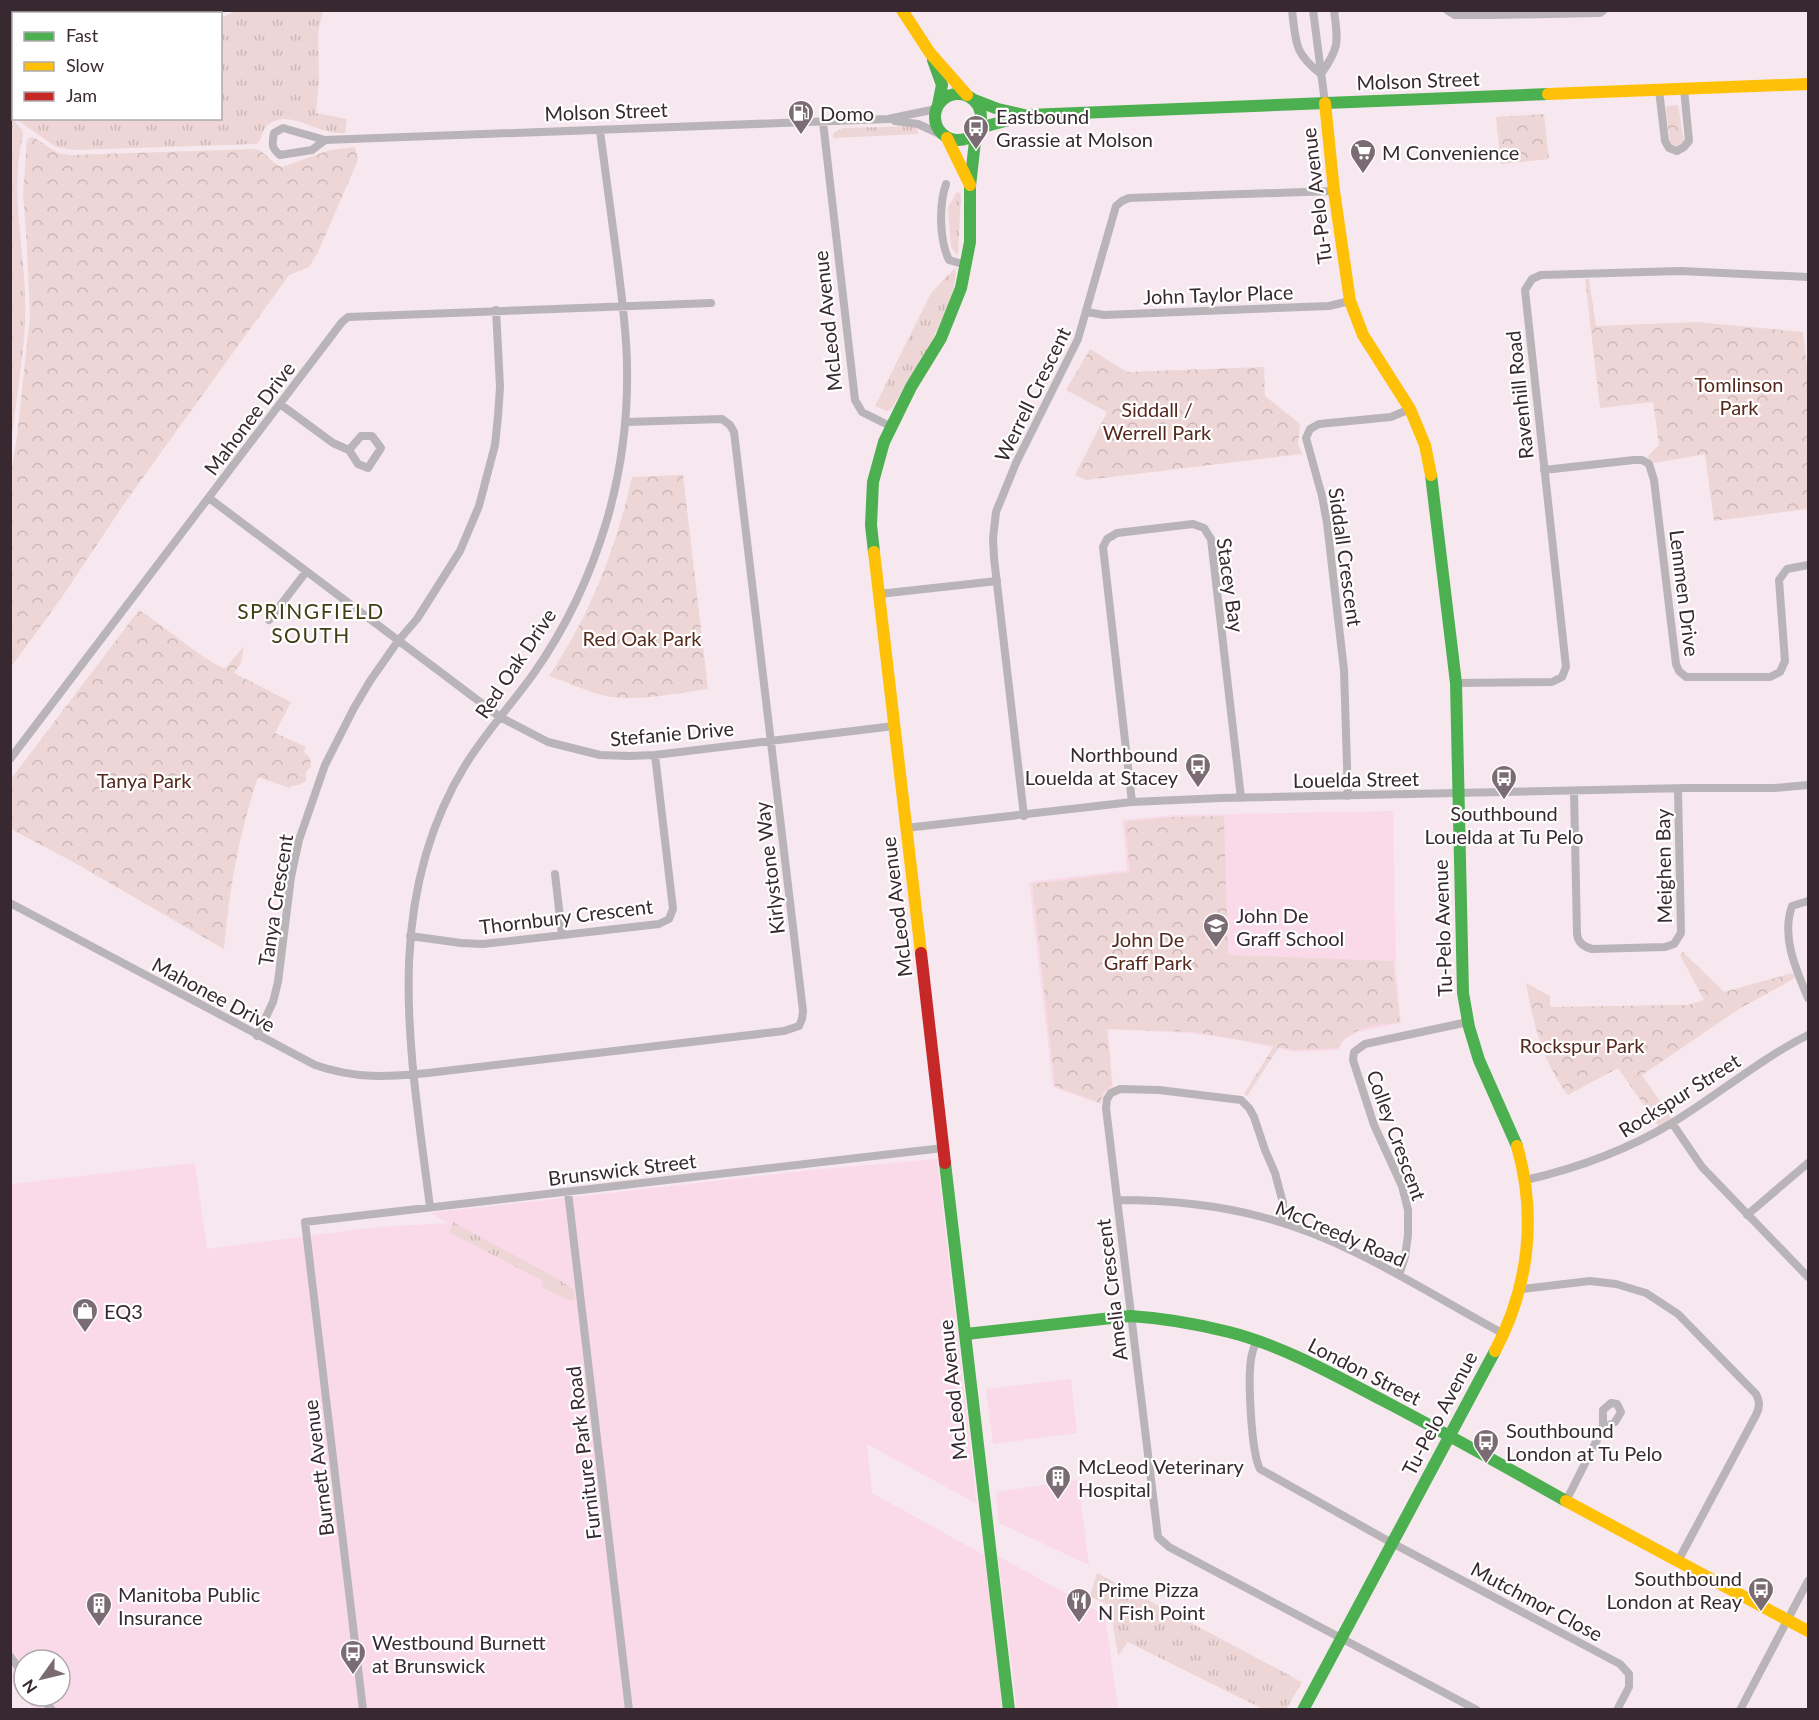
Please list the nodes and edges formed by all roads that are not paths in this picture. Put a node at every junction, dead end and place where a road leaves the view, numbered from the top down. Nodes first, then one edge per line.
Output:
1 (902, 10) edge
2 (1292, 10) edge
3 (1313, 10) edge
4 (1334, 10) edge
5 (1447, 10) edge
6 (1604, 10) edge
7 (1569, 12) edge
8 (1492, 13) edge
9 (930, 53) junction
10 (1321, 75) junction
11 (1809, 84) edge
12 (1684, 89) junction
13 (1659, 90) junction
14 (969, 97) junction
15 (1325, 103) junction
16 (937, 107) junction
17 (1028, 115) junction
18 (888, 120) junction
19 (823, 122) junction
20 (977, 130) junction
21 (600, 131) junction
22 (946, 137) junction
23 (325, 140) junction
24 (946, 184) dead end
25 (970, 186) junction
26 (1334, 191) junction
27 (966, 265) junction
28 (1809, 277) edge
29 (1350, 301) junction
30 (711, 303) dead end
31 (623, 306) junction
32 (496, 310) junction
33 (1087, 312) junction
34 (280, 404) junction
35 (1410, 409) junction
36 (626, 422) junction
37 (890, 426) junction
38 (349, 450) dead end
39 (1544, 470) junction
40 (209, 498) junction
41 (1809, 565) edge
42 (306, 572) junction
43 (997, 581) junction
44 (879, 594) junction
45 (269, 620) dead end
46 (398, 641) junction
47 (1456, 683) junction
48 (500, 717) junction
49 (894, 726) junction
50 (771, 740) junction
51 (655, 755) junction
52 (10, 759) edge
53 (1809, 785) edge
54 (1678, 789) junction
55 (1574, 791) junction
56 (1457, 793) junction
57 (1348, 796) junction
58 (1241, 798) junction
59 (1132, 802) junction
60 (1024, 816) junction
61 (906, 828) junction
62 (555, 874) dead end
63 (1809, 901) edge
64 (10, 903) edge
65 (562, 935) junction
66 (410, 936) junction
67 (1809, 998) edge
68 (1468, 1022) junction
69 (1809, 1035) edge
70 (257, 1036) junction
71 (413, 1075) junction
72 (1672, 1123) junction
73 (943, 1148) junction
74 (1809, 1163) edge
75 (1526, 1180) junction
76 (568, 1192) junction
77 (1117, 1200) junction
78 (430, 1207) junction
79 (1747, 1215) junction
80 (305, 1222) joint
81 (1283, 1223) junction
82 (1399, 1275) junction
83 (1809, 1277) edge
84 (1521, 1289) junction
85 (1130, 1316) junction
86 (966, 1334) junction
87 (1504, 1334) junction
88 (1257, 1341) junction
89 (1603, 1428) dead end
90 (1449, 1435) junction
91 (1566, 1501) junction
92 (1392, 1543) junction
93 (1678, 1561) junction
94 (1809, 1581) edge
95 (1788, 1620) junction
96 (1809, 1631) edge
97 (1341, 1636) junction
98 (363, 1710) edge
99 (629, 1710) edge
100 (1009, 1710) edge
101 (1303, 1710) edge
102 (1477, 1710) edge
103 (1617, 1710) edge
104 (1740, 1710) edge

1 - 9 street
2 - 10 street
3 - 10 street
4 - 10 street
5 - 8 street
6 - 7 street
7 - 8 street
9 - 14 street
9 - 16 street
10 - 15 street
11 - 12 street, Molson Street
12 - 13 street, Molson Street
12 - 13 street
13 - 15 street, Molson Street
14 - 16 street
14 - 17 street, Molson Street
14 - 20 street
15 - 17 street, Molson Street
15 - 26 street, Tu-Pelo Avenue
16 - 18 street, Molson Street
16 - 22 street
17 - 20 street, Molson Street
18 - 19 street, Molson Street
18 - 22 street, Molson Street
19 - 21 street, Molson Street
19 - 37 street, McLeod Avenue
20 - 22 street
20 - 25 street
21 - 23 street, Molson Street
21 - 31 street, Red Oak Drive
22 - 25 street
23 - 23 street, Molson Street
24 - 27 street
25 - 27 street
26 - 29 street, Tu-Pelo Avenue
26 - 33 street, Werrell Crescent
27 - 37 street
28 - 39 street, Ravenhill Road
29 - 33 street, John Taylor Place
29 - 35 street, Tu-Pelo Avenue
30 - 31 street, Mahonee Drive
31 - 32 street, Mahonee Drive
31 - 36 street, Red Oak Drive
32 - 34 street, Mahonee Drive
32 - 46 street, Tanya Crescent
33 - 43 street, Werrell Crescent
34 - 38 street
34 - 40 street, Mahonee Drive
35 - 47 street, Tu-Pelo Avenue
35 - 57 street, Siddall Crescent
36 - 48 street, Red Oak Drive
36 - 50 street, Kirlystone Way
37 - 44 street, McLeod Avenue
39 - 41 street, Lemmen Drive
39 - 47 street, Ravenhill Road
40 - 42 street, Stefanie Drive
40 - 52 street, Mahonee Drive
42 - 45 street
42 - 46 street, Stefanie Drive
43 - 44 street
43 - 60 street, Werrell Crescent
44 - 49 street, McLeod Avenue
46 - 48 street, Stefanie Drive
46 - 70 street, Tanya Crescent
47 - 56 street, Tu-Pelo Avenue
48 - 51 street, Stefanie Drive
48 - 66 street, Red Oak Drive
49 - 50 street, Stefanie Drive
49 - 61 street, McLeod Avenue
50 - 51 street, Stefanie Drive
50 - 71 street, Kirlystone Way
51 - 65 street, Thornbury Crescent
53 - 54 street, Louelda Street
54 - 55 street, Louelda Street
54 - 55 street, Meighen Bay
55 - 56 street, Louelda Street
56 - 57 street, Louelda Street
56 - 68 street, Tu-Pelo Avenue
57 - 58 street, Louelda Street
58 - 59 street, Louelda Street
58 - 59 street, Stacey Bay
59 - 60 street, Louelda Street
60 - 61 street, Louelda Street
61 - 73 street, McLeod Avenue
62 - 65 street
63 - 67 street
64 - 70 street, Mahonee Drive
65 - 66 street, Thornbury Crescent
66 - 71 street, Red Oak Drive
68 - 75 street, Tu-Pelo Avenue
68 - 82 street, Colley Crescent
69 - 72 street, Rockspur Street
70 - 71 street, Mahonee Drive
71 - 78 street, Red Oak Drive
72 - 75 street, Rockspur Street
72 - 79 street
73 - 76 street, Brunswick Street
73 - 86 street, McLeod Avenue
74 - 79 street
75 - 84 street, Tu-Pelo Avenue
76 - 78 street, Brunswick Street
76 - 99 street, Furniture Park Road
77 - 81 street, McCreedy Road
77 - 81 street, Amelia Crescent
77 - 85 street, Amelia Crescent
78 - 80 street, Brunswick Street
79 - 83 street
80 - 98 street, Burnett Avenue
81 - 82 street, McCreedy Road
82 - 87 street, McCreedy Road
84 - 87 street, Tu-Pelo Avenue
84 - 93 street
85 - 86 street, London Street
85 - 88 street, London Street
85 - 97 street, Amelia Crescent
86 - 100 street, McLeod Avenue
87 - 90 street, Tu-Pelo Avenue
88 - 90 street, London Street
88 - 92 street, Mutchmor Close
89 - 91 street
90 - 91 street, London Street
90 - 92 street, Tu-Pelo Avenue
91 - 93 street, London Street
92 - 97 street, Tu-Pelo Avenue
92 - 103 street, Mutchmor Close
93 - 95 street, London Street
94 - 95 street
95 - 96 street, London Street
95 - 104 street
97 - 101 street, Tu-Pelo Avenue
97 - 102 street

